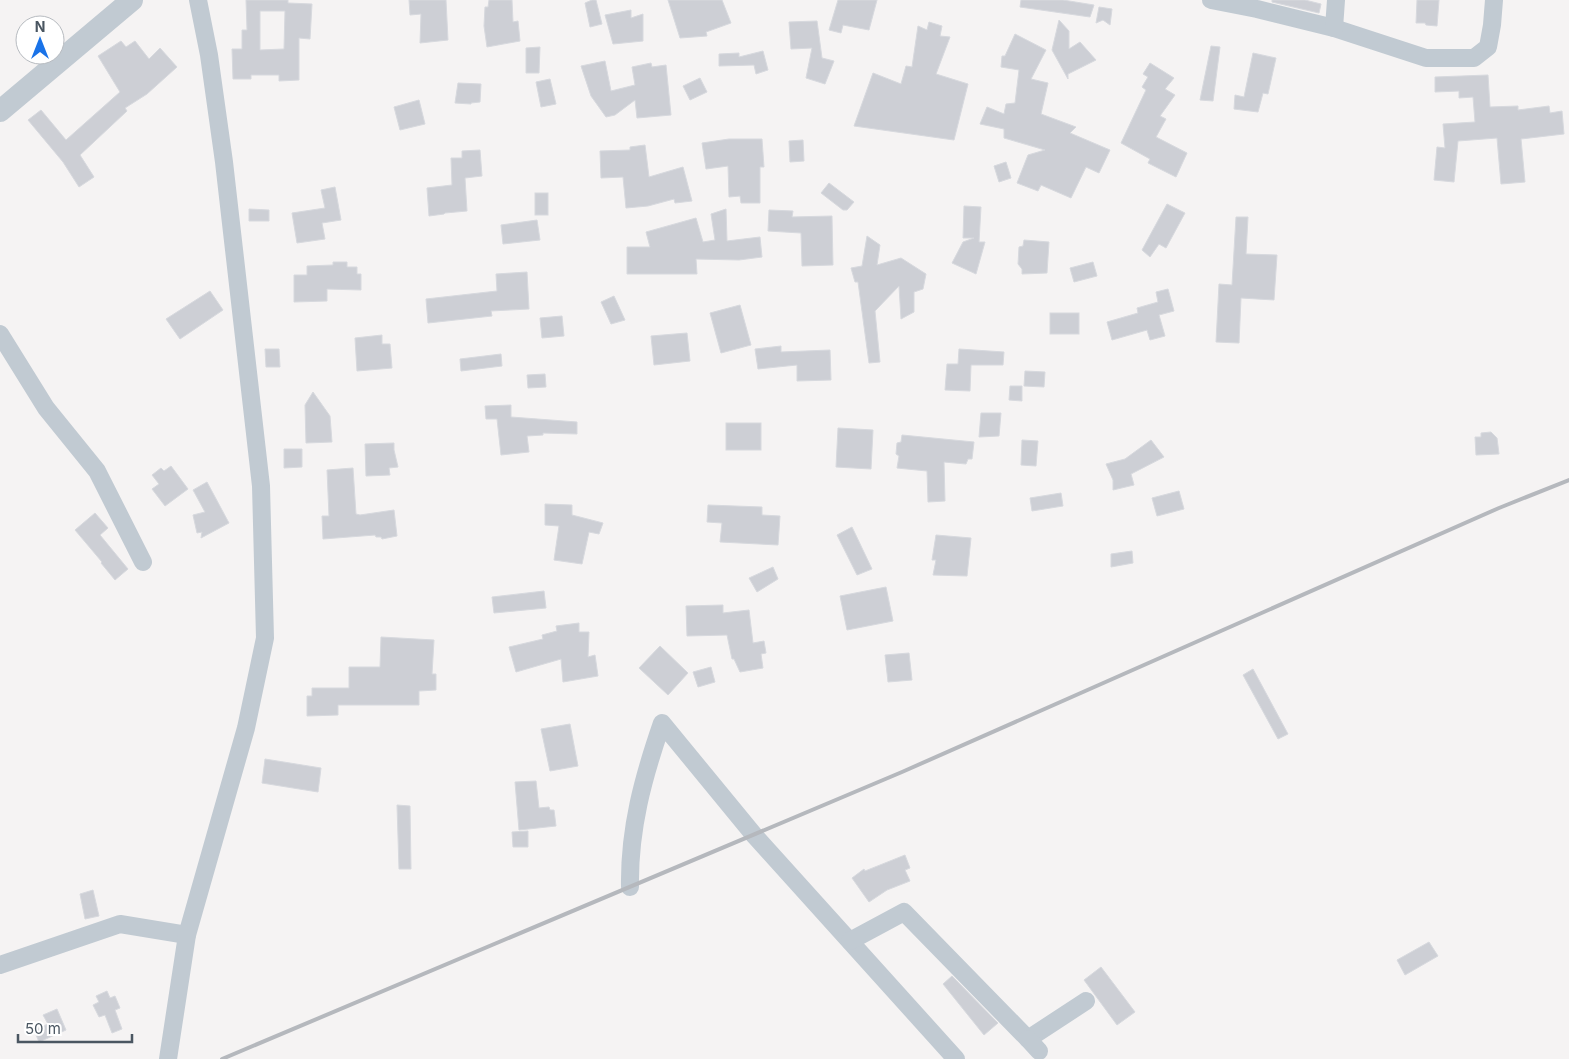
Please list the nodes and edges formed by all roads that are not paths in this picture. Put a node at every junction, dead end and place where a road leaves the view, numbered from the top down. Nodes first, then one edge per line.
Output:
1 (132, 0) edge
2 (198, 0) edge
3 (1211, 0) edge
4 (1336, 0) edge
5 (1494, 0) edge
6 (1334, 28) junction
7 (0, 110) edge
8 (0, 334) edge
9 (143, 562) dead end
10 (630, 887) dead end
11 (187, 935) junction
12 (850, 941) junction
13 (0, 966) edge
14 (1086, 1000) dead end
15 (168, 1059) edge
16 (956, 1059) edge

1 - 7 street
2 - 11 street
3 - 6 street
4 - 6 street
5 - 6 street
8 - 9 street
10 - 12 street
11 - 13 street
11 - 15 street
12 - 14 street
12 - 16 street

